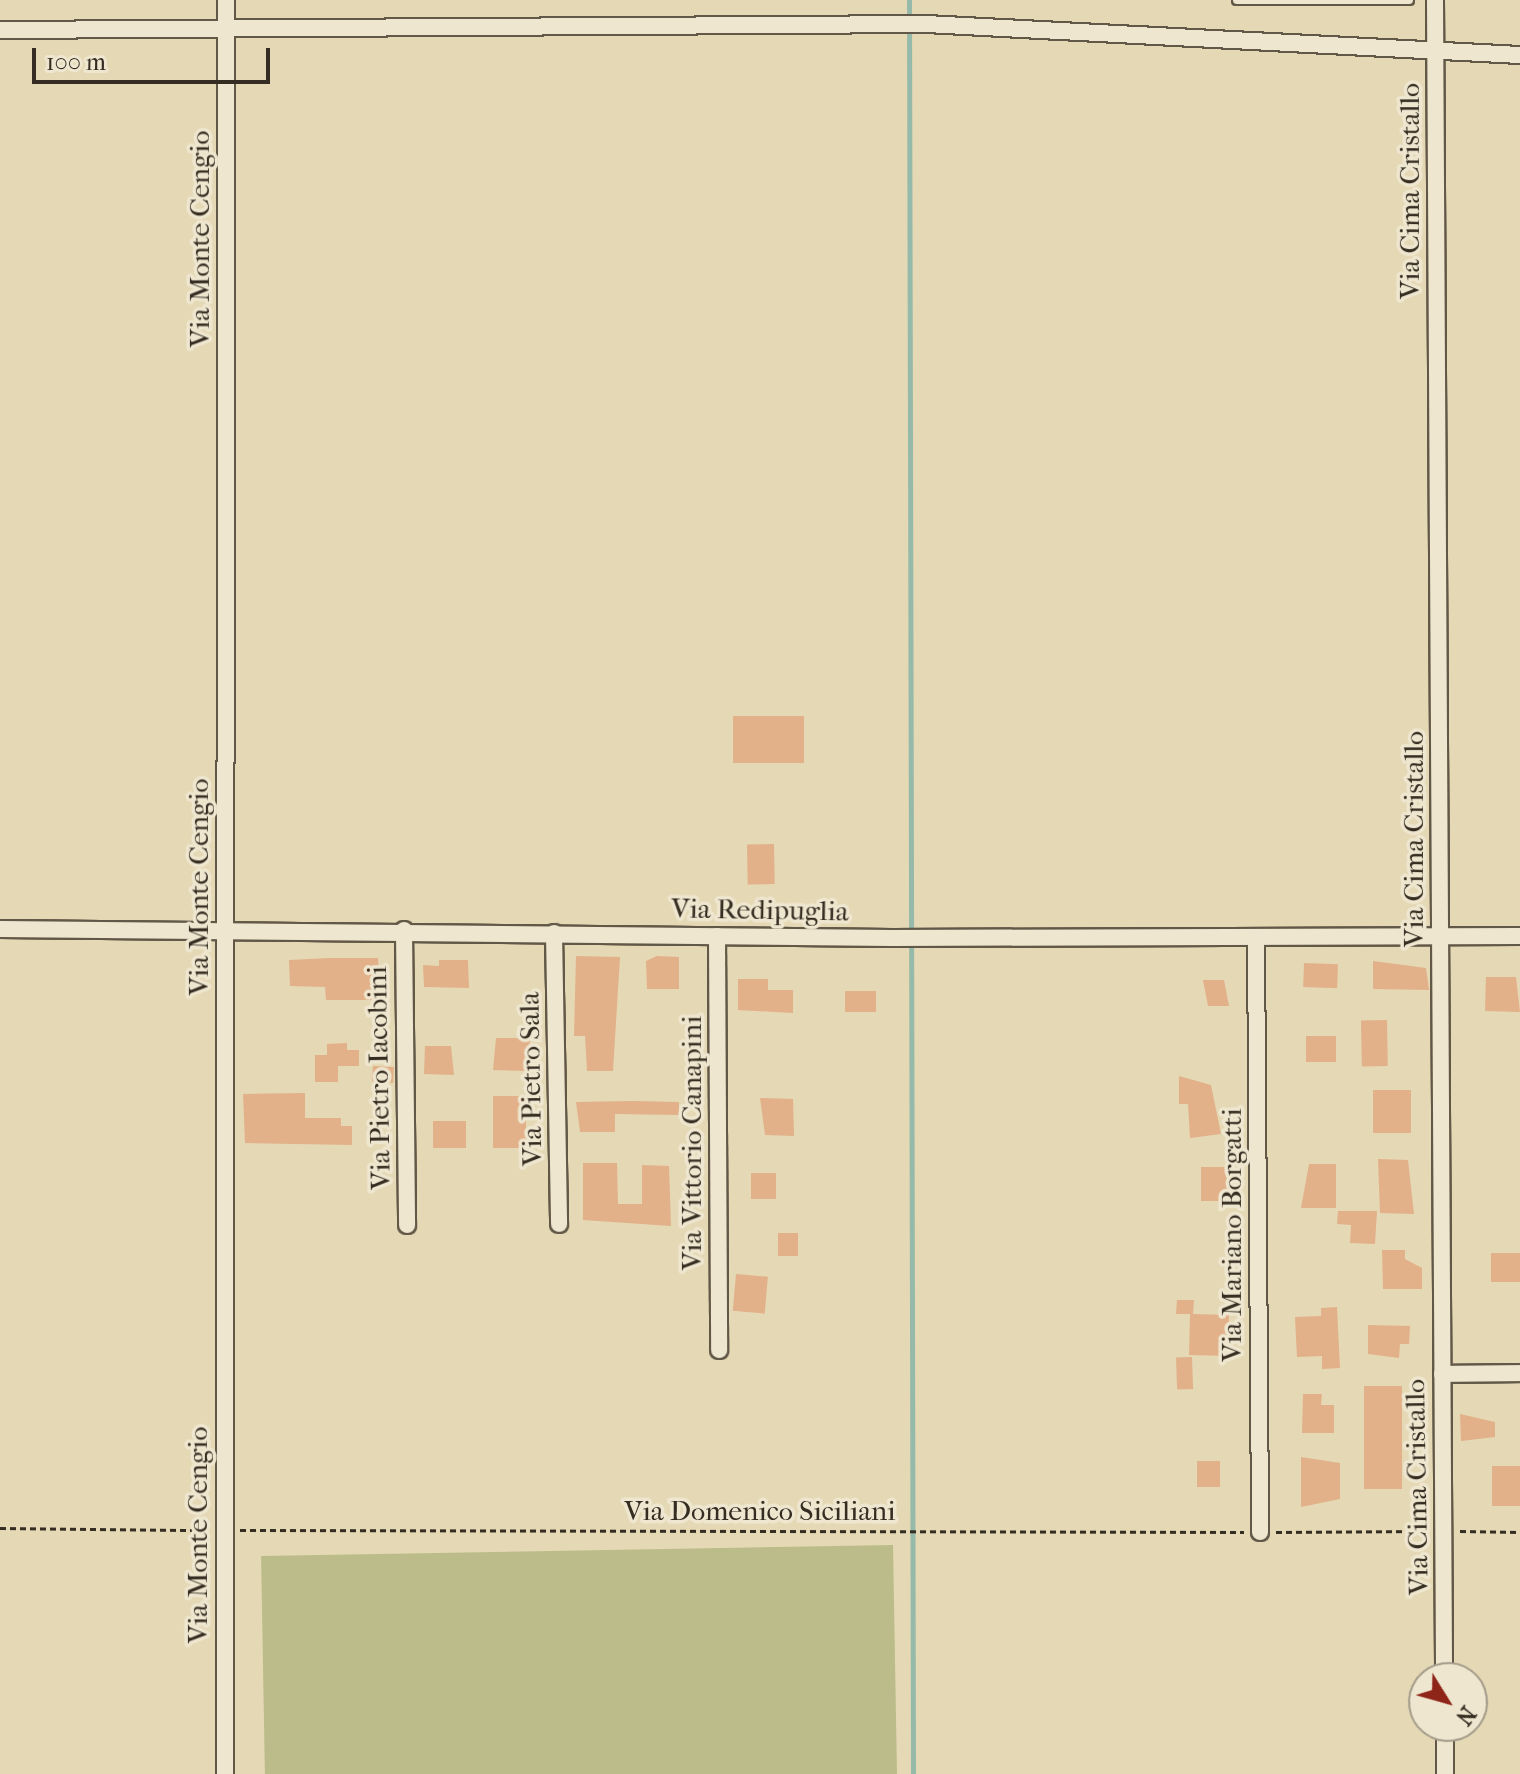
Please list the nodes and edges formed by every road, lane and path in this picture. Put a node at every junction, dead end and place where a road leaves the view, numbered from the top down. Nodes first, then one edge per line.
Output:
1 (226, 0) edge
2 (1237, 0) edge
3 (1409, 0) edge
4 (1435, 0) edge
5 (0, 30) edge
6 (226, 33) junction
7 (1435, 53) junction
8 (1520, 55) edge
9 (224, 927) junction
10 (0, 929) edge
11 (404, 930) junction
12 (554, 933) junction
13 (717, 936) junction
14 (1440, 936) junction
15 (1520, 936) edge
16 (1256, 937) junction
17 (559, 1224) dead end
18 (407, 1225) dead end
19 (719, 1350) dead end
20 (1520, 1373) edge
21 (1442, 1374) junction
22 (0, 1528) edge
23 (224, 1530) junction
24 (1443, 1531) junction
25 (1260, 1532) junction
26 (1520, 1532) edge
27 (1444, 1662) edge
28 (1445, 1742) edge
29 (225, 1774) edge
30 (1445, 1774) edge

1 - 6 street, Via Monte Cengio
2 - 3 lane
4 - 7 street, Via Cima Cristallo
5 - 6 street
6 - 7 street
6 - 9 street, Via Monte Cengio
7 - 8 street
7 - 14 street, Via Cima Cristallo
9 - 10 street, Via Redipuglia
9 - 11 street, Via Redipuglia
9 - 23 street, Via Monte Cengio
11 - 12 street, Via Redipuglia
11 - 18 street, Via Pietro Iacobini
12 - 13 street, Via Redipuglia
12 - 17 street, Via Pietro Sala
13 - 16 street, Via Redipuglia
13 - 19 street, Via Vittorio Canapini
14 - 15 street, Via Redipuglia
14 - 16 street, Via Redipuglia
14 - 21 street, Via Cima Cristallo
16 - 25 street, Via Mariano Borgatti
20 - 21 street
21 - 24 street, Via Cima Cristallo
22 - 23 path, Via Domenico Siciliani
23 - 25 path, Via Domenico Siciliani
23 - 29 street, Via Monte Cengio
24 - 25 path, Via Domenico Siciliani
24 - 26 path, Via Domenico Siciliani
24 - 27 street, Via Cima Cristallo
28 - 30 street

